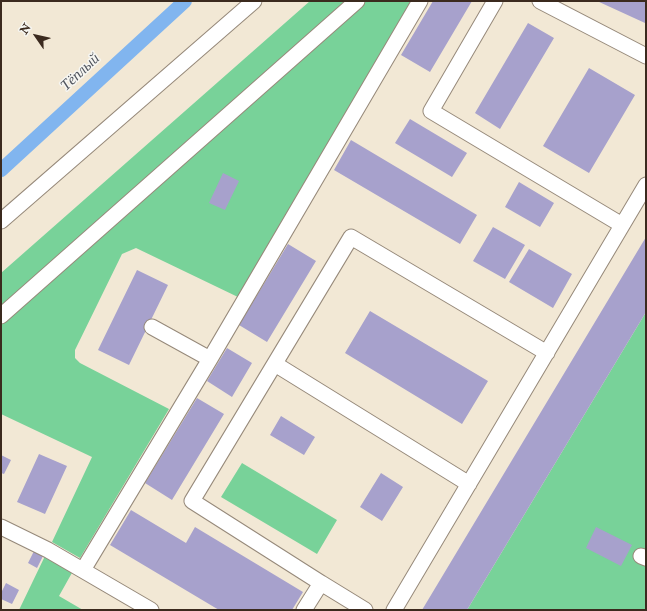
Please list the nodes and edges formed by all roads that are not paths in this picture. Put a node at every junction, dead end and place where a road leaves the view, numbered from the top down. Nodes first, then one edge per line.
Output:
1 (254, 1) edge
2 (357, 1) edge
3 (420, 1) edge
4 (495, 1) edge
5 (540, 1) edge
6 (646, 56) edge
7 (646, 185) edge
8 (1, 221) edge
9 (622, 225) junction
10 (1, 316) edge
11 (152, 327) dead end
12 (546, 353) junction
13 (210, 359) junction
14 (274, 364) junction
15 (469, 484) junction
16 (1, 527) edge
17 (83, 570) junction
18 (321, 583) junction
19 (151, 610) edge
20 (304, 610) edge
21 (364, 610) edge
22 (394, 610) edge

1 - 8 street
2 - 10 street
3 - 13 street
4 - 9 street
5 - 6 street
7 - 9 street
9 - 12 street
11 - 13 street
12 - 14 street
12 - 15 street
13 - 17 street
14 - 15 street
14 - 18 street
15 - 22 street
16 - 17 street
17 - 19 street
18 - 20 street
18 - 21 street

